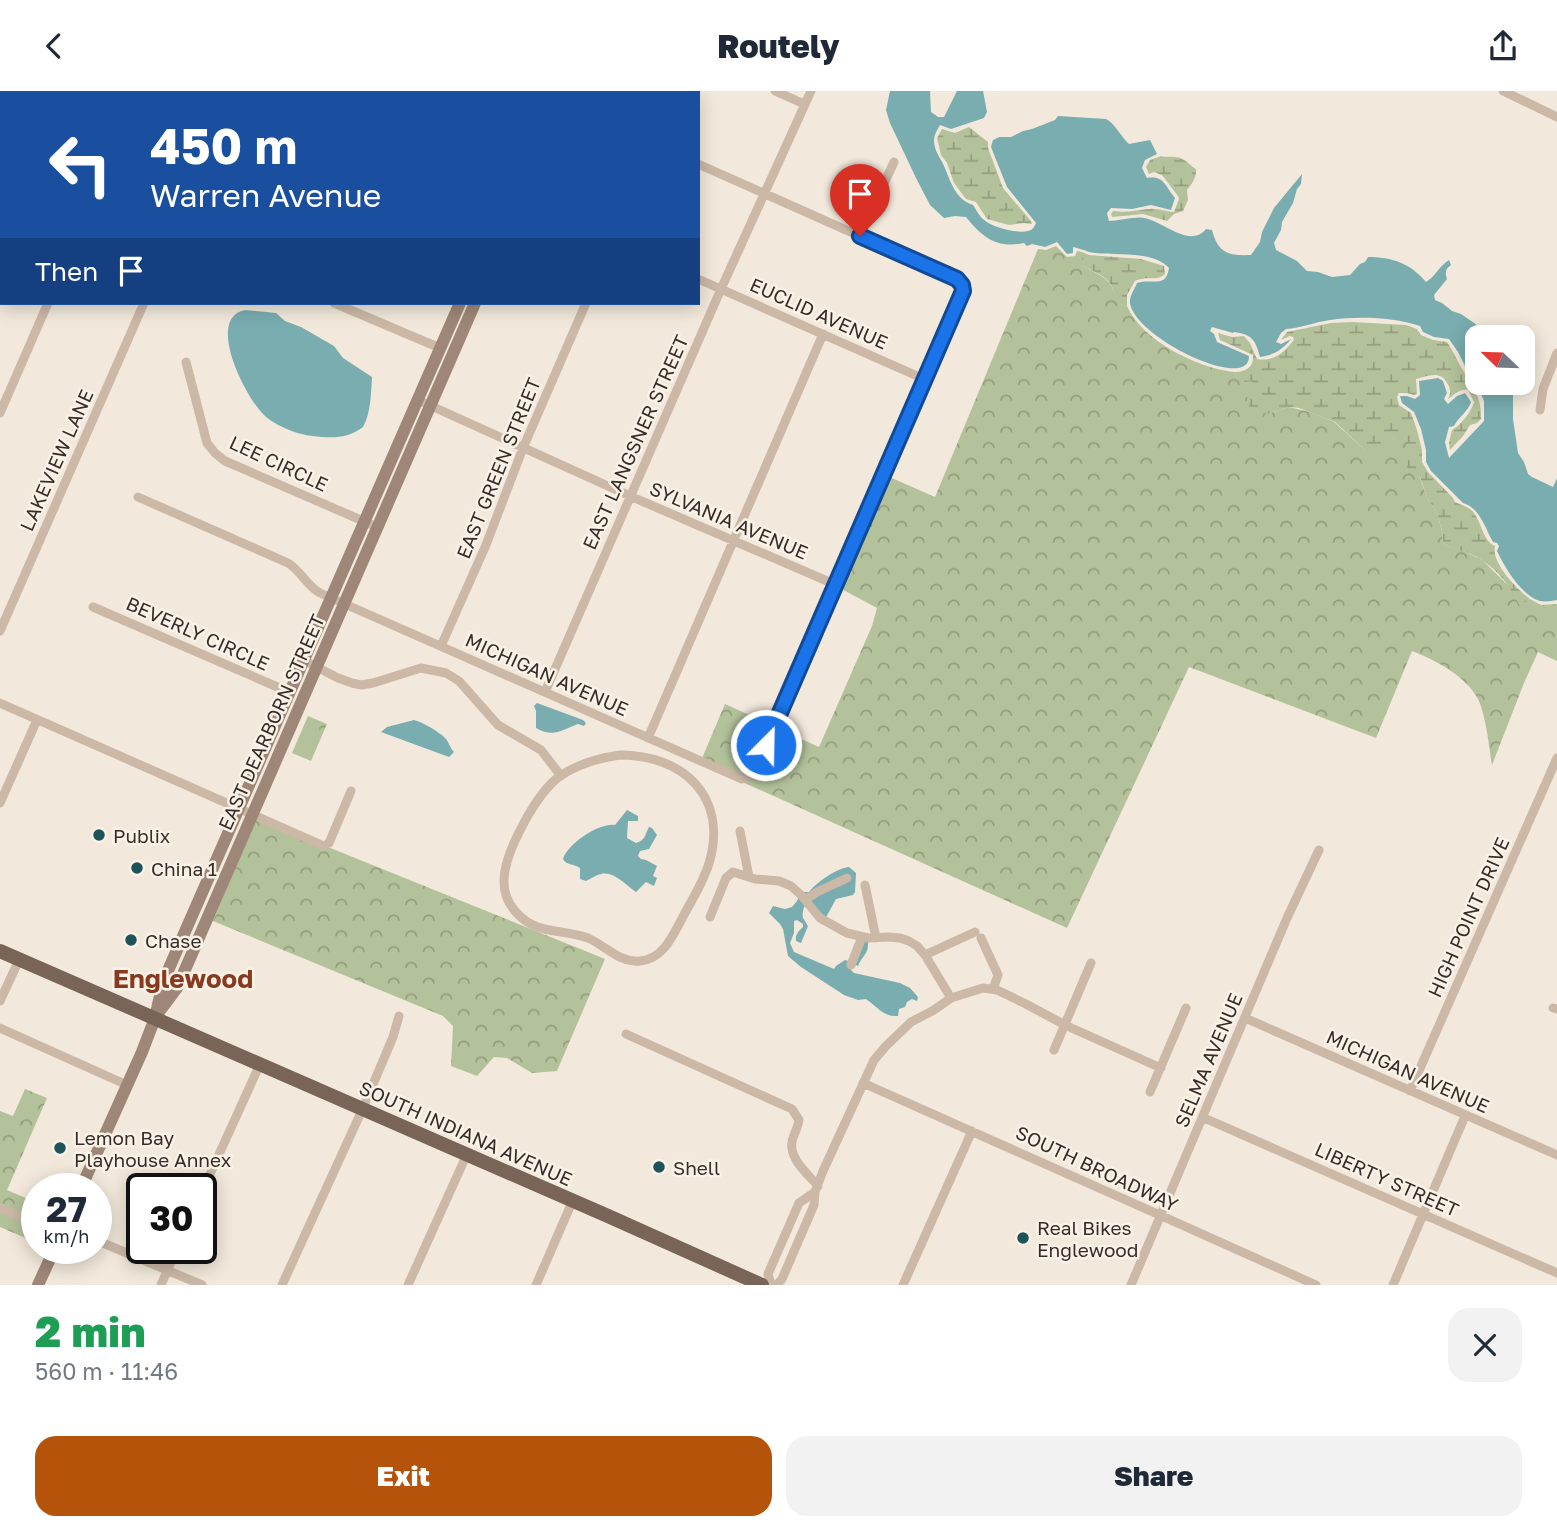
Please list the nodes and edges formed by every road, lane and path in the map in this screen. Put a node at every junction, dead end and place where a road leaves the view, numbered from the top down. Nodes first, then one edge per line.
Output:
1 (775, 91) edge
2 (811, 91) edge
3 (1503, 91) edge
4 (804, 104) junction
5 (1557, 117) edge
6 (894, 162) dead end
7 (700, 165) edge
8 (764, 194) junction
9 (860, 236) junction
10 (700, 280) edge
11 (720, 289) junction
12 (47, 305) edge
13 (143, 305) edge
14 (339, 305) edge
15 (459, 305) edge
16 (474, 305) edge
17 (585, 305) edge
18 (823, 334) junction
19 (440, 348) junction
20 (1557, 353) edge
21 (186, 362) dead end
22 (925, 379) junction
23 (418, 400) junction
24 (430, 406) junction
25 (1540, 410) dead end
26 (0, 413) edge
27 (523, 448) junction
28 (630, 496) junction
29 (138, 497) dead end
30 (364, 521) junction
31 (377, 527) junction
32 (734, 541) junction
33 (834, 584) junction
34 (331, 598) junction
35 (344, 604) junction
36 (93, 607) dead end
37 (0, 631) edge
38 (441, 646) junction
39 (303, 660) junction
40 (317, 667) junction
41 (289, 692) junction
42 (545, 692) junction
43 (0, 703) edge
44 (37, 720) junction
45 (648, 738) junction
46 (1557, 758) edge
47 (561, 776) junction
48 (351, 791) dead end
49 (0, 803) edge
50 (238, 809) junction
51 (251, 815) junction
52 (740, 831) dead end
53 (1319, 850) dead end
54 (749, 877) junction
55 (847, 878) dead end
56 (865, 885) dead end
57 (805, 900) junction
58 (710, 917) dead end
59 (862, 937) junction
60 (876, 938) junction
61 (0, 951) edge
62 (925, 955) junction
63 (19, 960) junction
64 (1091, 963) dead end
65 (851, 965) dead end
66 (993, 989) junction
67 (951, 998) junction
68 (0, 1001) edge
69 (1186, 1007) dead end
70 (399, 1016) dead end
71 (155, 1018) junction
72 (1245, 1018) junction
73 (1065, 1025) junction
74 (0, 1028) edge
75 (626, 1034) dead end
76 (1054, 1050) dead end
77 (260, 1064) junction
78 (1161, 1068) junction
79 (863, 1083) junction
80 (127, 1085) junction
81 (1410, 1091) junction
82 (1150, 1092) dead end
83 (363, 1108) junction
84 (1465, 1116) junction
85 (1202, 1117) junction
86 (972, 1131) junction
87 (467, 1154) junction
88 (1557, 1155) edge
89 (88, 1173) edge
90 (211, 1173) edge
91 (816, 1189) junction
92 (573, 1200) junction
93 (0, 1208) edge
94 (1423, 1215) junction
95 (1160, 1216) junction
96 (21, 1217) edge
97 (112, 1247) edge
98 (48, 1264) edge
99 (170, 1264) edge
100 (167, 1270) junction
101 (1557, 1273) edge
102 (38, 1285) edge
103 (161, 1285) edge
104 (202, 1285) edge
105 (282, 1285) edge
106 (408, 1285) edge
107 (536, 1285) edge
108 (762, 1285) edge
109 (771, 1285) edge
110 (777, 1285) edge
111 (902, 1285) edge
112 (1131, 1285) edge
113 (1316, 1285) edge
114 (1393, 1285) edge

1 - 4 street
2 - 4 street, EAST LANGSNER STREET
3 - 5 street
4 - 8 street, EAST LANGSNER STREET
6 - 9 street
7 - 8 street
8 - 9 street
8 - 11 street, EAST LANGSNER STREET
9 - 22 street
10 - 11 street, EUCLID AVENUE
11 - 18 street, EUCLID AVENUE
11 - 28 street, EAST LANGSNER STREET
12 - 26 street
13 - 37 street, LAKEVIEW LANE
14 - 19 street
15 - 19 main road, EAST DEARBORN STREET
16 - 24 main road, EAST DEARBORN STREET
17 - 27 street, EAST GREEN STREET
18 - 22 street, EUCLID AVENUE
18 - 32 street
19 - 23 main road, EAST DEARBORN STREET
20 - 25 street
21 - 30 street, LEE CIRCLE
22 - 33 street
23 - 24 street, SYLVANIA AVENUE
23 - 30 main road, EAST DEARBORN STREET
24 - 27 street, SYLVANIA AVENUE
24 - 31 main road, EAST DEARBORN STREET
27 - 28 street, SYLVANIA AVENUE
27 - 38 street, EAST GREEN STREET
28 - 32 street, SYLVANIA AVENUE
28 - 42 street, EAST LANGSNER STREET
29 - 34 street, MICHIGAN AVENUE
30 - 31 street, LEE CIRCLE
30 - 34 main road, EAST DEARBORN STREET
31 - 35 main road, EAST DEARBORN STREET
32 - 33 street, SYLVANIA AVENUE
32 - 45 street
33 - 45 street, MICHIGAN AVENUE
34 - 35 street, MICHIGAN AVENUE
34 - 39 main road, EAST DEARBORN STREET
35 - 38 street, MICHIGAN AVENUE
35 - 40 main road, EAST DEARBORN STREET
36 - 41 street, BEVERLY CIRCLE
38 - 42 street, MICHIGAN AVENUE
39 - 40 street
39 - 41 main road, EAST DEARBORN STREET
40 - 47 street
40 - 51 main road, EAST DEARBORN STREET
41 - 50 main road, EAST DEARBORN STREET
42 - 45 street, MICHIGAN AVENUE
43 - 44 street
44 - 49 street
44 - 50 street
46 - 81 street, HIGH POINT DRIVE
47 - 47 street
48 - 51 street
50 - 51 street
50 - 71 main road, EAST DEARBORN STREET
51 - 71 main road, EAST DEARBORN STREET
52 - 54 street
53 - 72 street, SELMA AVENUE
54 - 57 street
54 - 58 street
55 - 57 street
56 - 60 street
57 - 59 street
59 - 60 street
59 - 65 street
60 - 62 street
61 - 63 main road, SOUTH INDIANA AVENUE
62 - 66 street
62 - 67 street
63 - 68 street
63 - 71 main road, SOUTH INDIANA AVENUE
64 - 73 street
66 - 67 street
66 - 73 street
67 - 79 street
69 - 78 street
70 - 83 street
71 - 77 main road, SOUTH INDIANA AVENUE
71 - 80 main road
72 - 81 street, MICHIGAN AVENUE
72 - 85 street, SELMA AVENUE
73 - 76 street
73 - 78 street
74 - 80 street
75 - 91 street
77 - 83 main road, SOUTH INDIANA AVENUE
77 - 90 street
78 - 82 street
79 - 86 street, SOUTH BROADWAY
79 - 91 street
80 - 89 main road
81 - 84 street, MICHIGAN AVENUE
83 - 87 main road, SOUTH INDIANA AVENUE
83 - 105 street
84 - 88 street, MICHIGAN AVENUE
84 - 94 street
85 - 94 street, LIBERTY STREET
85 - 95 street, SELMA AVENUE
86 - 95 street, SOUTH BROADWAY
86 - 111 street
87 - 92 main road, SOUTH INDIANA AVENUE
87 - 106 street
91 - 109 street
91 - 110 street
92 - 107 street
92 - 108 main road, SOUTH INDIANA AVENUE
93 - 96 street
94 - 101 street, LIBERTY STREET
94 - 114 street
95 - 112 street, SELMA AVENUE
95 - 113 street, SOUTH BROADWAY
97 - 100 street
98 - 102 main road
99 - 100 street
100 - 103 street
100 - 104 street

